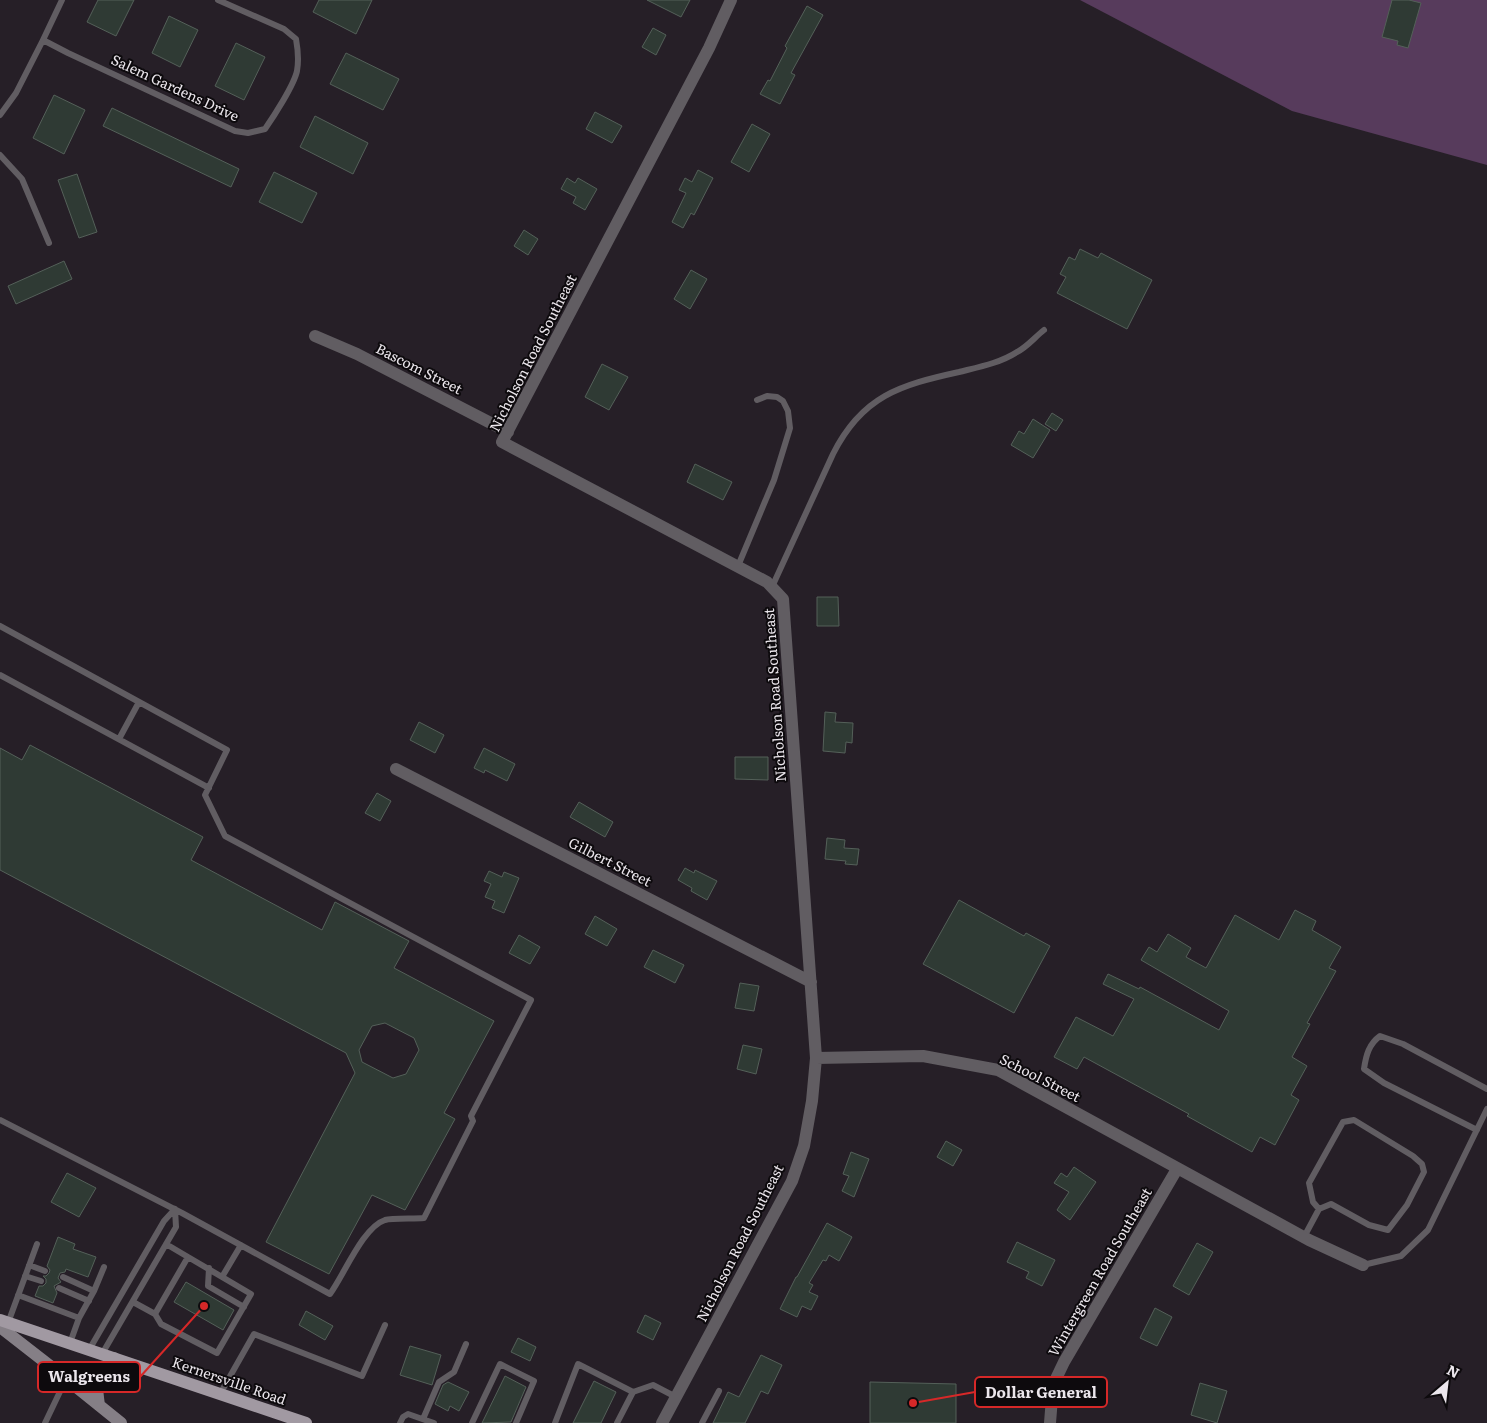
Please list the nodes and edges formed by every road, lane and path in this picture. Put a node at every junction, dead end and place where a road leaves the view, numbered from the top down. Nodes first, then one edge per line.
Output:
1 (62, 0) edge
2 (218, 0) edge
3 (731, 0) edge
4 (43, 40) junction
5 (0, 115) edge
6 (0, 155) edge
7 (50, 244) dead end
8 (1044, 330) dead end
9 (315, 336) dead end
10 (757, 400) dead end
11 (508, 432) junction
12 (738, 566) junction
13 (772, 588) junction
14 (0, 626) edge
15 (0, 675) edge
16 (139, 702) junction
17 (119, 739) junction
18 (396, 769) dead end
19 (209, 788) junction
20 (811, 982) junction
21 (816, 1058) junction
22 (1487, 1089) edge
23 (1487, 1109) edge
24 (0, 1120) edge
25 (1477, 1130) junction
26 (1177, 1169) junction
27 (175, 1209) junction
28 (1319, 1209) junction
29 (1304, 1237) junction
30 (37, 1244) dead end
31 (166, 1244) junction
32 (241, 1245) junction
33 (188, 1256) junction
34 (1363, 1265) joint
35 (29, 1266) junction
36 (104, 1267) dead end
37 (209, 1268) junction
38 (45, 1271) dead end
39 (25, 1276) junction
40 (63, 1277) dead end
41 (222, 1277) junction
42 (41, 1281) dead end
43 (59, 1288) dead end
44 (94, 1290) junction
45 (18, 1295) junction
46 (89, 1301) junction
47 (133, 1302) junction
48 (244, 1307) junction
49 (154, 1314) junction
50 (79, 1318) junction
51 (3, 1323) edge
52 (386, 1325) dead end
53 (70, 1343) junction
54 (466, 1344) dead end
55 (89, 1350) junction
56 (108, 1356) junction
57 (66, 1379) junction
58 (719, 1391) dead end
59 (633, 1392) junction
60 (220, 1394) junction
61 (676, 1397) junction
62 (99, 1405) junction
63 (423, 1419) junction
64 (48, 1422) edge
65 (121, 1423) edge
66 (306, 1423) edge
67 (400, 1423) edge
68 (434, 1423) edge
69 (472, 1423) edge
70 (516, 1423) edge
71 (555, 1423) edge
72 (617, 1423) edge
73 (662, 1423) edge
74 (702, 1423) edge
75 (1050, 1423) edge

1 - 4 lane
2 - 4 lane, Salem Gardens Drive
3 - 11 street, Nicholson Road Southeast
4 - 5 lane
6 - 7 lane
8 - 13 lane
9 - 11 street, Bascom Street
10 - 12 lane
11 - 12 street, Nicholson Road Southeast
12 - 13 street, Nicholson Road Southeast
13 - 20 street, Nicholson Road Southeast
14 - 16 lane
15 - 17 lane
16 - 17 lane
16 - 19 lane
17 - 19 lane
18 - 20 street, Gilbert Street
19 - 32 lane
20 - 21 street, Nicholson Road Southeast
21 - 26 street, School Street
21 - 61 street, Nicholson Road Southeast
22 - 25 lane
23 - 25 lane
24 - 27 lane
25 - 34 lane
26 - 29 street, School Street
26 - 75 street, Wintergreen Road Southeast
27 - 31 lane
27 - 32 lane
27 - 55 lane
28 - 28 lane
28 - 29 lane
29 - 34 street, School Street
30 - 35 lane
31 - 33 lane
31 - 47 lane
32 - 41 lane
33 - 37 lane
33 - 49 lane
35 - 38 lane
35 - 39 lane
36 - 44 lane
37 - 41 lane
37 - 48 lane
39 - 42 lane
39 - 45 lane
40 - 44 lane
41 - 48 lane
43 - 46 lane
44 - 46 lane
45 - 50 lane
45 - 51 lane
46 - 50 lane
47 - 49 lane
47 - 56 lane
48 - 49 lane
50 - 53 lane
51 - 53 main road, Kernersville Road
51 - 57 main road
52 - 60 lane
53 - 55 main road, Kernersville Road
54 - 63 lane
55 - 56 main road, Kernersville Road
56 - 60 main road, Kernersville Road
56 - 62 main road
57 - 62 main road
57 - 64 lane
58 - 74 lane
59 - 61 lane
59 - 71 lane
59 - 72 lane
60 - 66 main road, Kernersville Road
61 - 73 street, Nicholson Road Southeast
62 - 65 main road
63 - 67 lane
63 - 68 lane
69 - 70 lane

